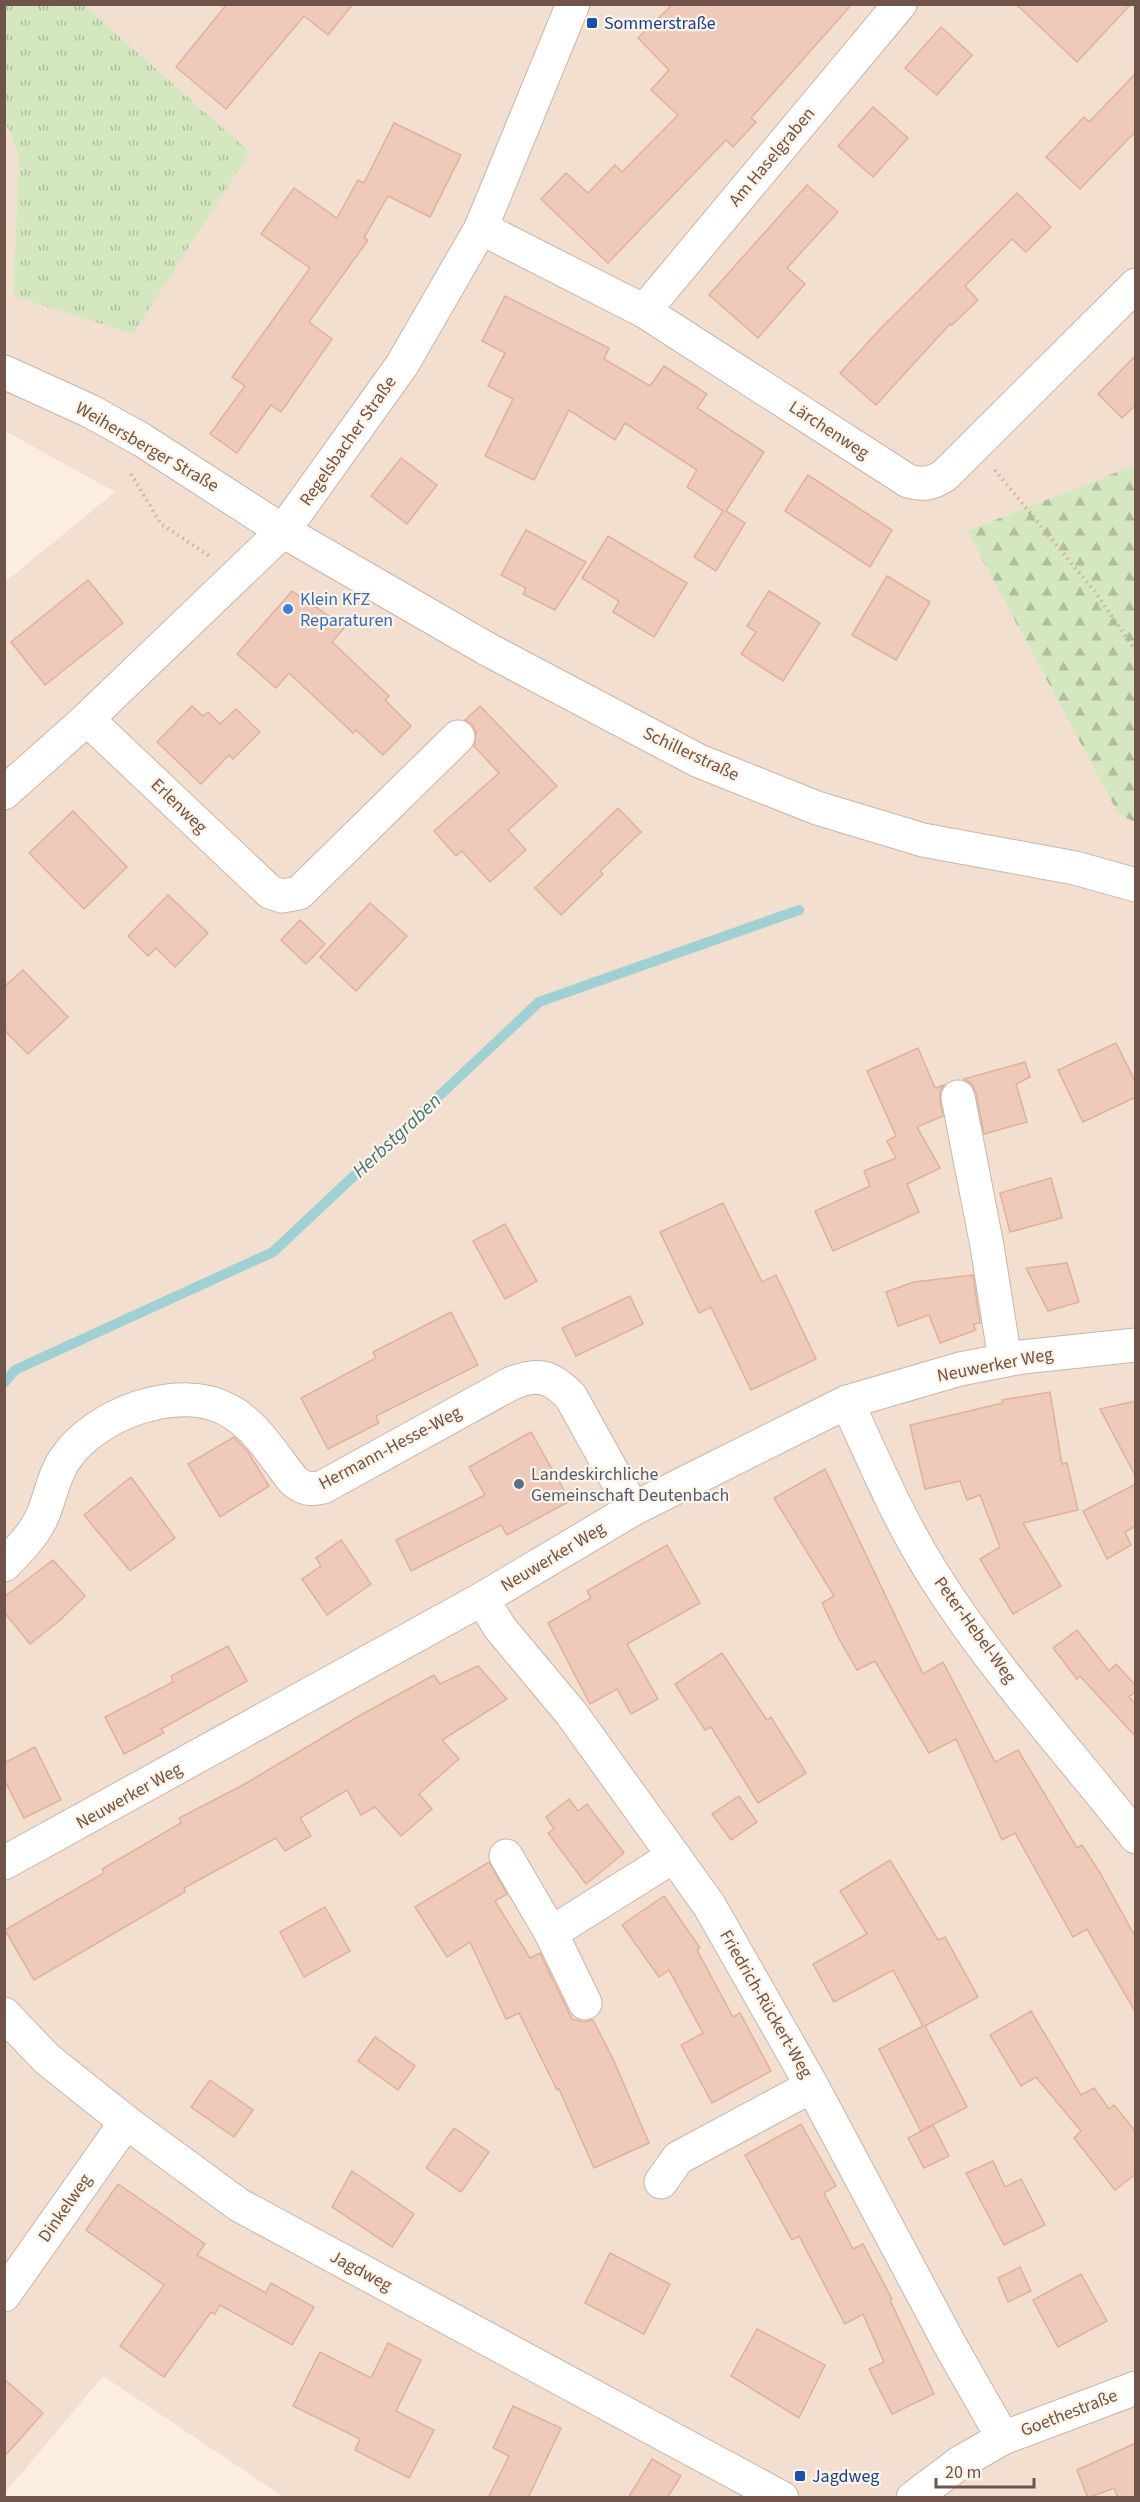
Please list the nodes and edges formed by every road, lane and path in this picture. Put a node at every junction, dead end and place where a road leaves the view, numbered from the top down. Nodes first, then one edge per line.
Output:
1 (573, 4) edge
2 (900, 4) edge
3 (481, 228) junction
4 (1136, 285) edge
5 (644, 310) junction
6 (4, 372) edge
7 (976, 447) junction
8 (127, 466) dead end
9 (283, 531) junction
10 (239, 575) junction
11 (1136, 651) edge
12 (87, 719) junction
13 (458, 737) dead end
14 (4, 793) edge
15 (1136, 885) edge
16 (958, 1097) dead end
17 (1132, 1352) edge
18 (1005, 1360) junction
19 (847, 1402) junction
20 (633, 1509) junction
21 (4, 1565) edge
22 (482, 1599) junction
23 (1123, 1802) edge
24 (1136, 1837) edge
25 (506, 1856) dead end
26 (674, 1856) junction
27 (4, 1863) edge
28 (551, 1933) junction
29 (585, 2003) dead end
30 (4, 2014) edge
31 (812, 2086) junction
32 (126, 2122) junction
33 (661, 2182) dead end
34 (4, 2295) edge
35 (1136, 2388) edge
36 (1003, 2438) junction
37 (782, 2498) edge
38 (913, 2498) edge

1 - 3 street, Regelsbacher Straße
2 - 5 street, Am Haselgraben
3 - 5 street, Lärchenweg
3 - 9 street, Regelsbacher Straße
4 - 7 street, Lärchenweg
5 - 7 street, Lärchenweg
6 - 9 street, Weihersberger Straße
7 - 11 path
8 - 10 path
9 - 10 street, Regelsbacher Straße
9 - 15 street, Schillerstraße
10 - 12 street, Regelsbacher Straße
12 - 13 street, Erlenweg
12 - 14 street, Regelsbacher Straße
16 - 18 street
17 - 18 street, Neuwerker Weg
18 - 19 street, Neuwerker Weg
19 - 20 street, Neuwerker Weg
19 - 23 street, Peter-Hebel-Weg
20 - 21 street, Hermann-Hesse-Weg
20 - 22 street, Neuwerker Weg
22 - 26 street, Friedrich-Rückert-Weg
22 - 27 street, Neuwerker Weg
23 - 24 street, Peter-Hebel-Weg
25 - 28 street
26 - 28 street
26 - 31 street, Friedrich-Rückert-Weg
28 - 29 street
30 - 32 street, Jagdweg
31 - 33 street
31 - 36 street, Friedrich-Rückert-Weg
32 - 34 street, Dinkelweg
32 - 37 street, Jagdweg
35 - 36 street, Goethestraße
36 - 38 street, Goethestraße

